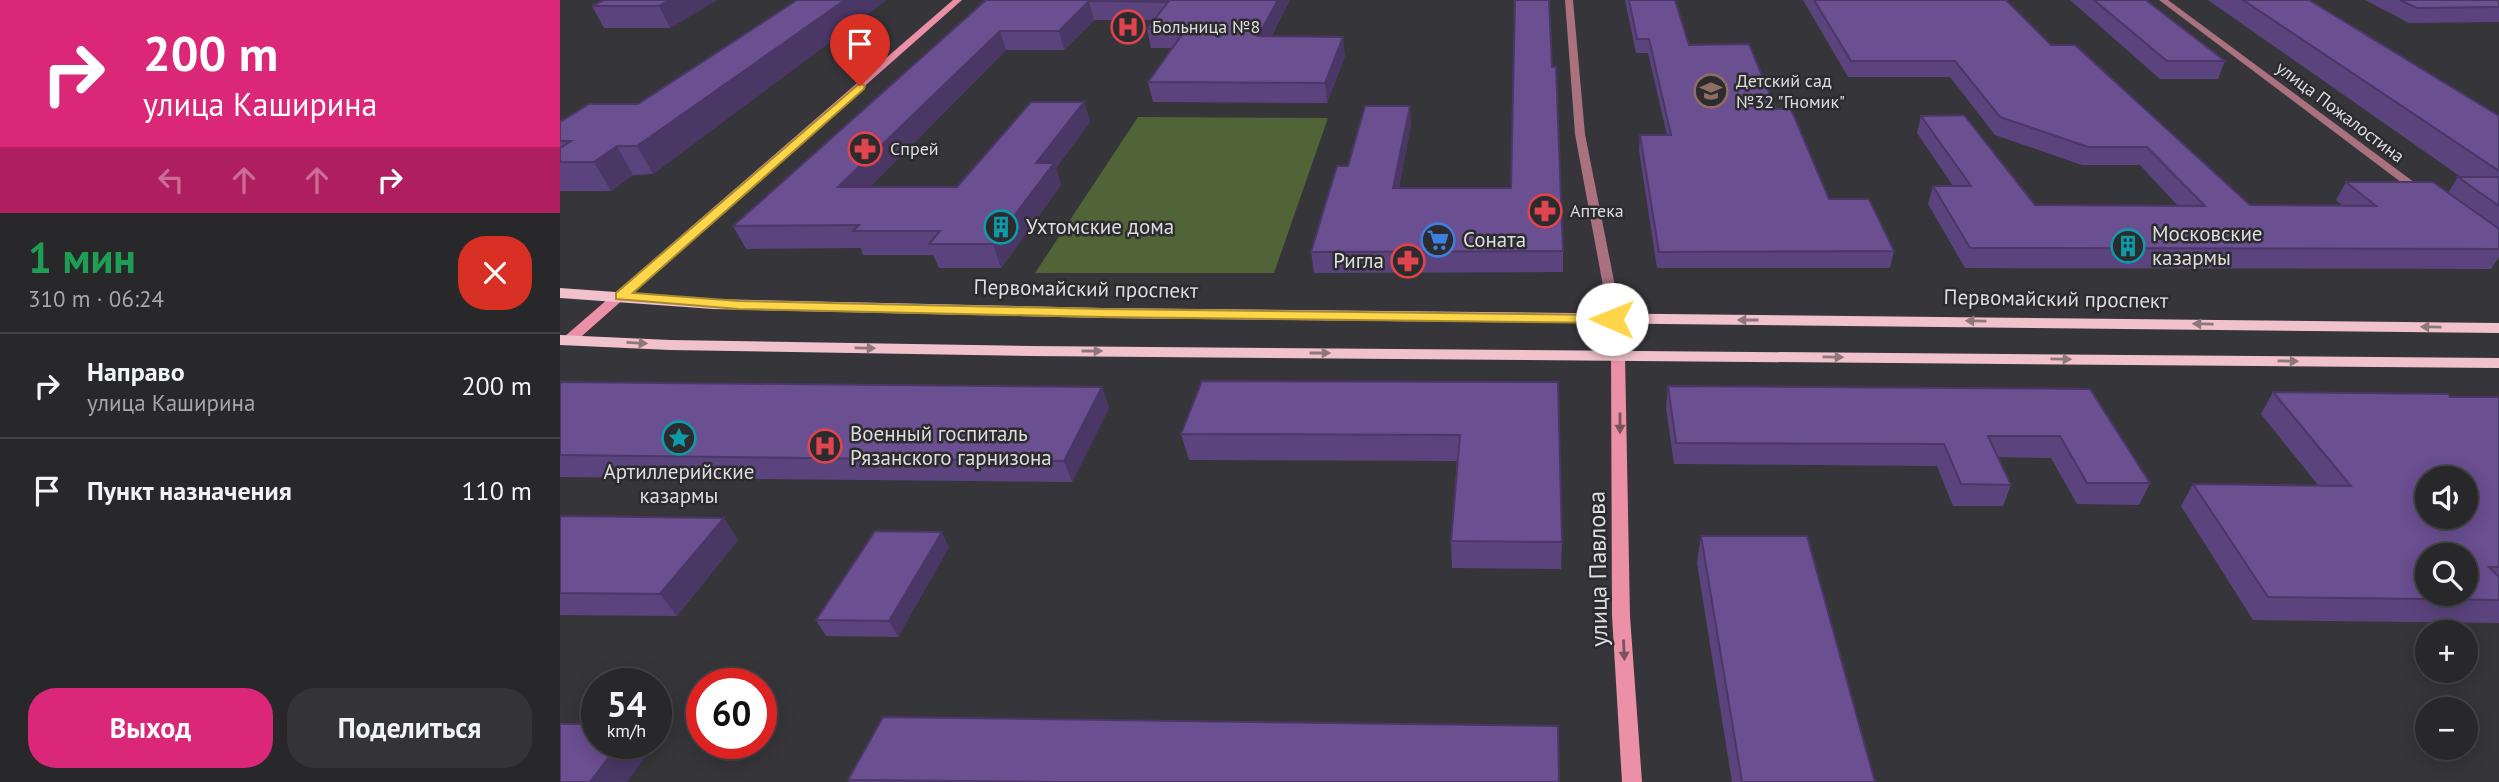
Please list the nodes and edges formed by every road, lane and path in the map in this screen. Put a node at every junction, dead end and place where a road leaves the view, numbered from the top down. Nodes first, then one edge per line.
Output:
1 (958, 0) edge
2 (1569, 0) edge
3 (2163, 0) edge
4 (2434, 201) edge
5 (560, 293) edge
6 (621, 296) junction
7 (1612, 319) junction
8 (2499, 328) edge
9 (565, 340) edge
10 (1618, 355) junction
11 (2499, 363) edge
12 (1632, 782) edge

1 - 6 main road
2 - 7 street
3 - 4 street, улица Пожалостина
5 - 6 main road, Первомайский проспект
6 - 7 main road, Первомайский проспект
6 - 9 main road
8 -> 7 main road, Первомайский проспект
7 - 10 main road
9 -> 10 main road
10 -> 11 main road
10 -> 12 main road, улица Павлова

